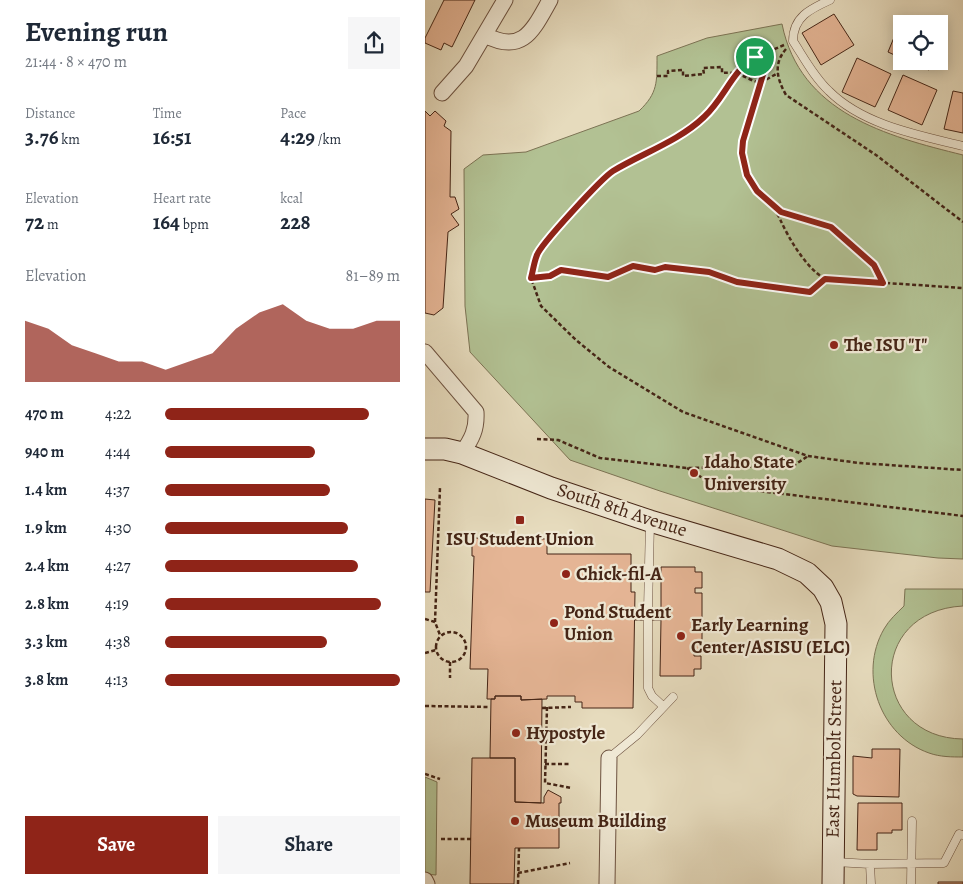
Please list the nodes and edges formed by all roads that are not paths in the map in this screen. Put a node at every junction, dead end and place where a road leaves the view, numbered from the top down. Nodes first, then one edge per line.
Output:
1 (505, 0) edge
2 (550, 0) edge
3 (830, 0) edge
4 (485, 35) junction
5 (443, 93) dead end
6 (963, 146) edge
7 (425, 352) edge
8 (425, 449) edge
9 (462, 453) junction
10 (650, 521) junction
11 (816, 580) joint
12 (649, 610) dead end
13 (649, 620) dead end
14 (673, 697) dead end
15 (663, 706) junction
16 (609, 758) joint
17 (912, 820) dead end
18 (963, 835) edge
19 (833, 862) junction
20 (870, 864) junction
21 (911, 864) junction
22 (425, 880) edge
23 (427, 884) edge
24 (607, 884) edge
25 (833, 884) edge
26 (871, 884) edge
27 (911, 884) edge

1 - 4 street
2 - 4 street
3 - 6 lane
4 - 5 street
7 - 9 street
8 - 9 street, South 8th Avenue
9 - 10 street, South 8th Avenue
10 - 11 street, South 8th Avenue
10 - 12 lane
11 - 19 street, East Humbolt Street
13 - 15 lane
14 - 15 lane
15 - 16 lane
16 - 24 street
17 - 21 lane
18 - 21 lane
19 - 20 lane
19 - 25 street, East Humbolt Street
20 - 21 lane
20 - 26 lane
21 - 27 lane
22 - 23 street

